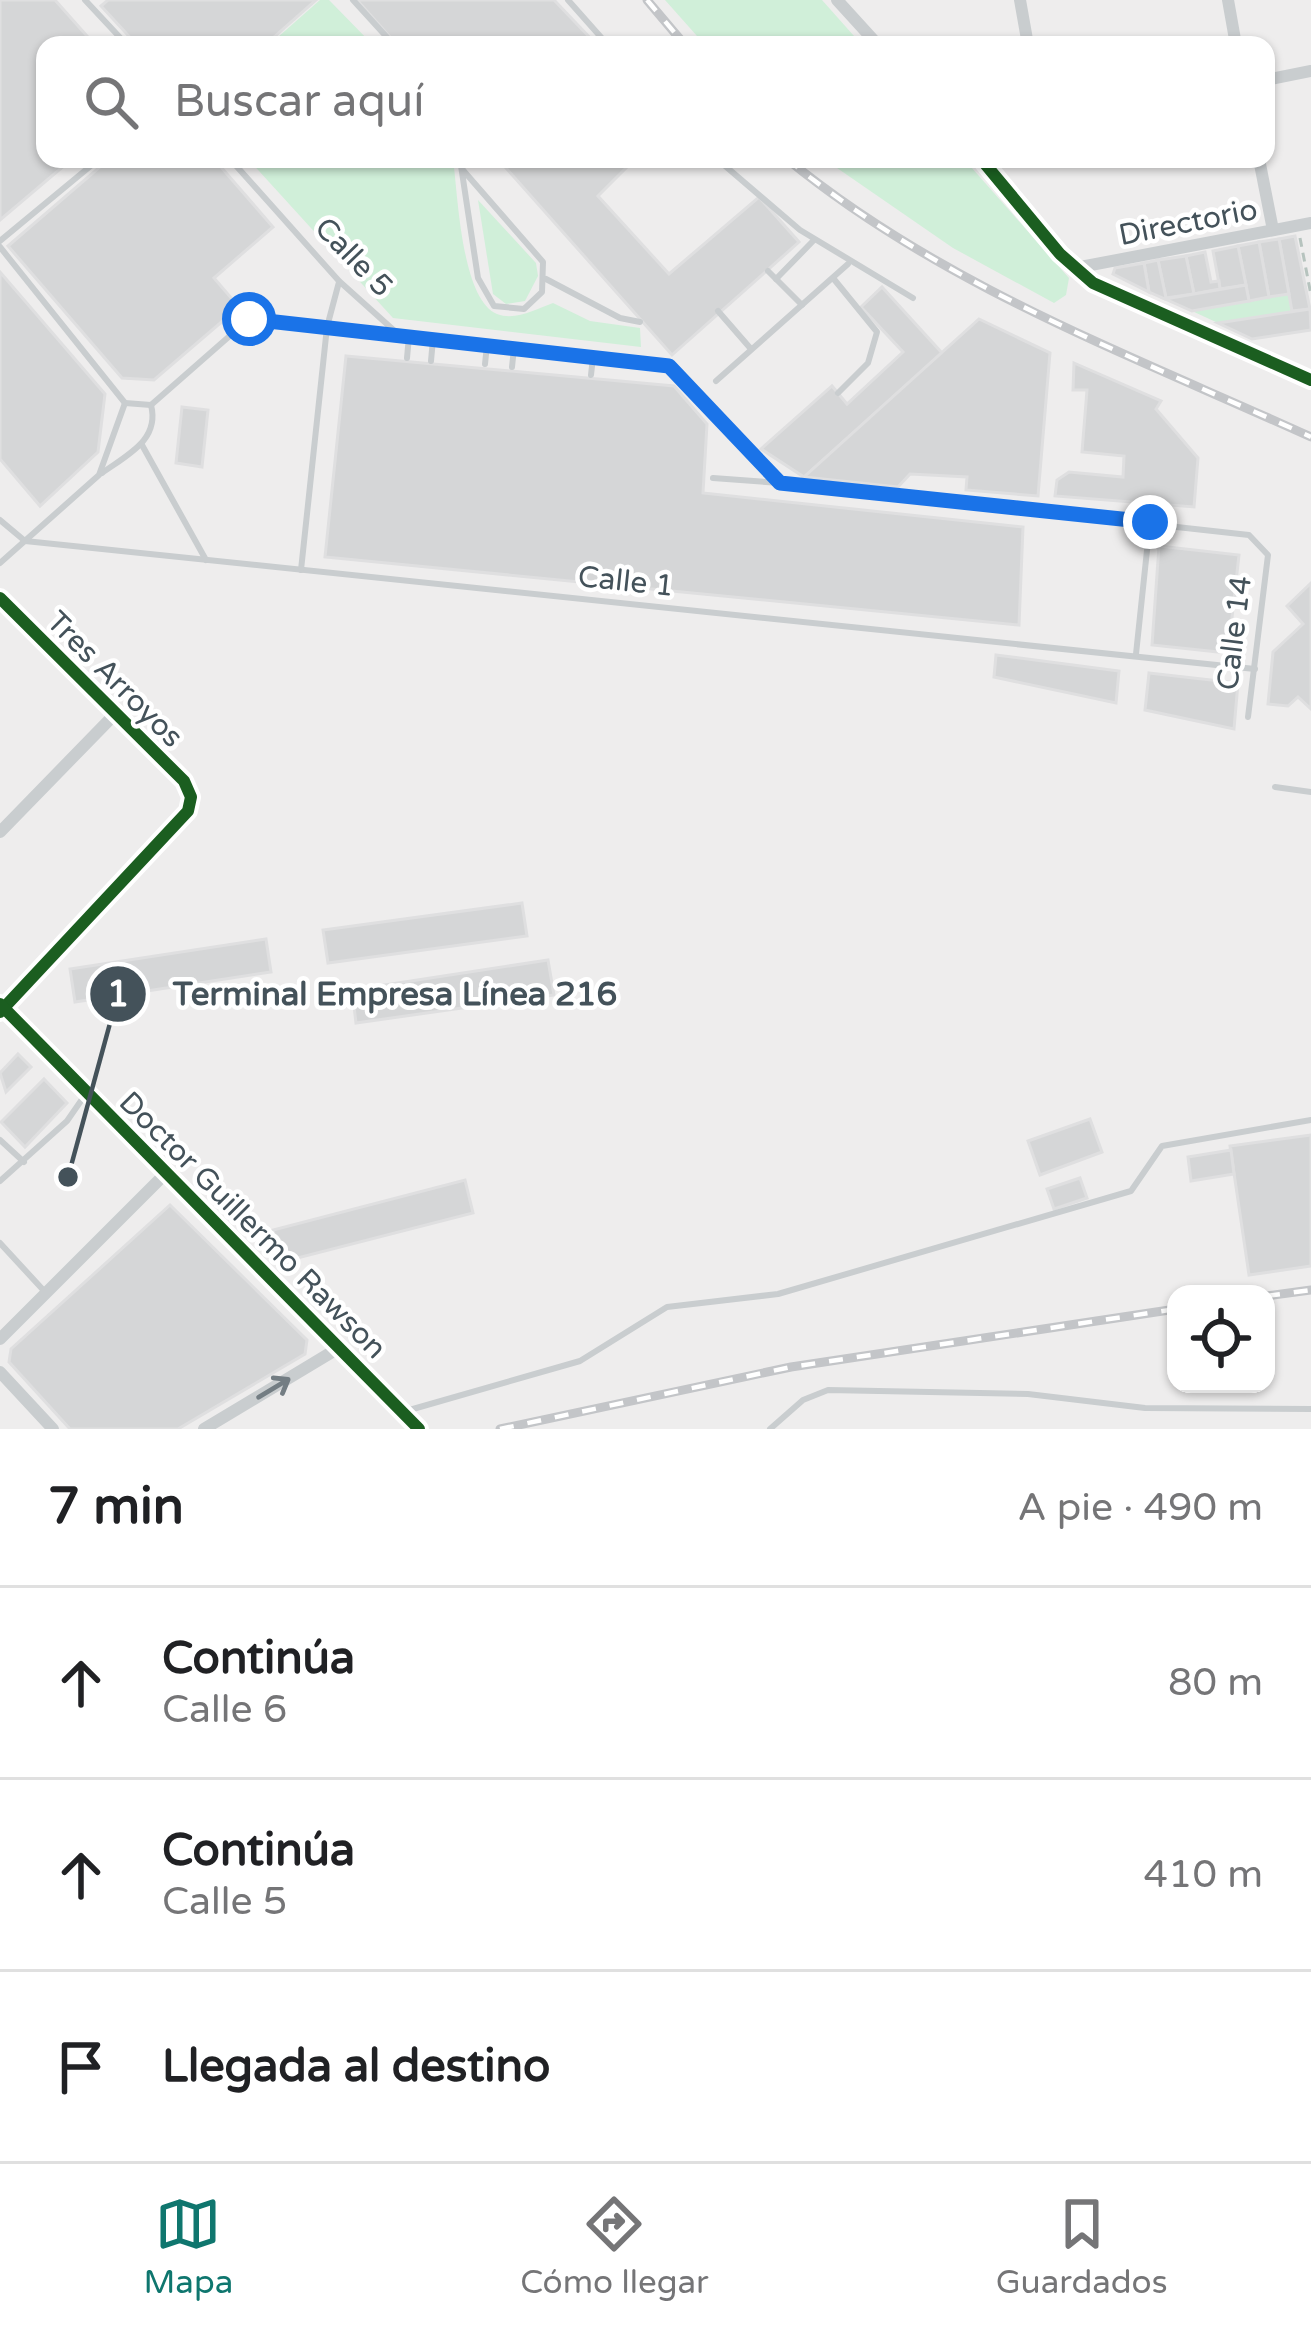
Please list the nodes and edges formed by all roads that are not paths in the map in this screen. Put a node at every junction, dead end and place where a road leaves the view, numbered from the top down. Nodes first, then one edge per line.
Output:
1 (85, 0) edge
2 (352, 0) edge
3 (568, 0) edge
4 (837, 0) edge
5 (1020, 0) edge
6 (1228, 0) edge
7 (119, 36) edge
8 (386, 36) edge
9 (600, 36) edge
10 (870, 36) edge
11 (1026, 36) edge
12 (1234, 36) edge
13 (1311, 71) edge
14 (1275, 78) edge
15 (89, 168) edge
16 (238, 168) edge
17 (728, 168) edge
18 (989, 168) edge
19 (1260, 168) edge
20 (462, 169) joint
21 (1304, 224) edge
22 (1273, 230) junction
23 (814, 240) junction
24 (0, 244) edge
25 (849, 263) junction
26 (1075, 268) junction
27 (768, 271) dead end
28 (832, 278) junction
29 (546, 279) junction
30 (776, 279) junction
31 (339, 281) junction
32 (913, 298) dead end
33 (802, 305) junction
34 (718, 311) dead end
35 (640, 322) dead end
36 (327, 327) junction
37 (398, 334) junction
38 (409, 336) junction
39 (433, 339) junction
40 (487, 345) junction
41 (514, 348) junction
42 (751, 350) junction
43 (593, 357) junction
44 (407, 358) dead end
45 (431, 361) dead end
46 (485, 364) dead end
47 (512, 367) dead end
48 (592, 376) dead end
49 (1311, 380) edge
50 (716, 381) dead end
51 (838, 393) dead end
52 (125, 403) junction
53 (151, 405) junction
54 (728, 429) junction
55 (716, 438) dead end
56 (142, 445) junction
57 (99, 475) junction
58 (713, 478) dead end
59 (780, 483) junction
60 (0, 520) edge
61 (1150, 522) junction
62 (25, 541) junction
63 (206, 560) junction
64 (0, 562) edge
65 (301, 569) junction
66 (0, 598) edge
67 (1136, 654) junction
68 (1255, 669) junction
69 (115, 714) junction
70 (1248, 717) dead end
71 (1275, 787) dead end
72 (1311, 792) edge
73 (0, 832) edge
74 (1, 1008) edge
75 (87, 1092) junction
76 (1311, 1120) edge
77 (0, 1140) edge
78 (24, 1162) junction
79 (166, 1172) junction
80 (0, 1181) edge
81 (0, 1243) edge
82 (46, 1293) junction
83 (0, 1339) edge
84 (343, 1346) junction
85 (0, 1372) edge
86 (1311, 1409) edge
87 (403, 1412) junction
88 (53, 1429) edge
89 (204, 1429) edge
90 (419, 1429) edge
91 (770, 1429) edge

1 - 7 lane
2 - 8 lane
3 - 9 lane
4 - 10 street
5 - 11 street
6 - 12 street
13 - 14 street
15 - 24 lane
16 - 31 lane, Calle 5
17 - 23 lane
18 - 26 street
19 - 22 street
20 - 29 lane
20 - 29 lane
21 - 22 street, Directorio
22 - 26 street, Directorio
23 - 25 lane
23 - 30 lane
24 - 52 lane
25 - 28 lane
25 - 32 lane
26 - 49 street
27 - 30 lane
28 - 33 lane
28 - 51 lane
29 - 35 lane
30 - 33 lane
31 - 36 lane
31 - 37 lane, Calle 5
33 - 42 lane
34 - 42 lane
36 - 37 lane
36 - 53 lane
36 - 65 lane
37 - 38 lane, Calle 5
38 - 39 lane, Calle 5
38 - 44 lane
39 - 40 lane, Calle 5
39 - 45 lane
40 - 41 lane, Calle 5
40 - 46 lane
41 - 43 lane, Calle 5
41 - 47 lane
42 - 50 lane
43 - 48 lane
43 - 54 lane, Calle 5
52 - 53 lane
52 - 57 lane
53 - 56 lane
54 - 55 lane
54 - 59 lane, Calle 5
56 - 57 lane
56 - 63 lane
57 - 62 lane
58 - 59 lane
59 - 61 lane
60 - 62 lane
61 - 67 lane
61 - 68 lane, Calle 14
62 - 63 lane, Calle 1
62 - 64 lane
63 - 65 lane, Calle 1
65 - 67 lane, Calle 1
66 - 69 street, Tres Arroyos
67 - 68 lane, Calle 1
68 - 70 lane, Calle 14
69 - 73 street
69 - 74 street, Tres Arroyos
71 - 72 lane
74 - 75 street, Doctor Guillermo Rawson
75 - 78 lane
75 - 79 street, Doctor Guillermo Rawson
76 - 87 lane
77 - 78 lane
78 - 80 lane
79 - 82 street
79 - 84 street, Doctor Guillermo Rawson
81 - 82 lane
82 - 83 street
84 - 87 street, Doctor Guillermo Rawson
89 -> 84 street
85 - 88 street
86 - 91 lane
87 - 90 street, Doctor Guillermo Rawson

